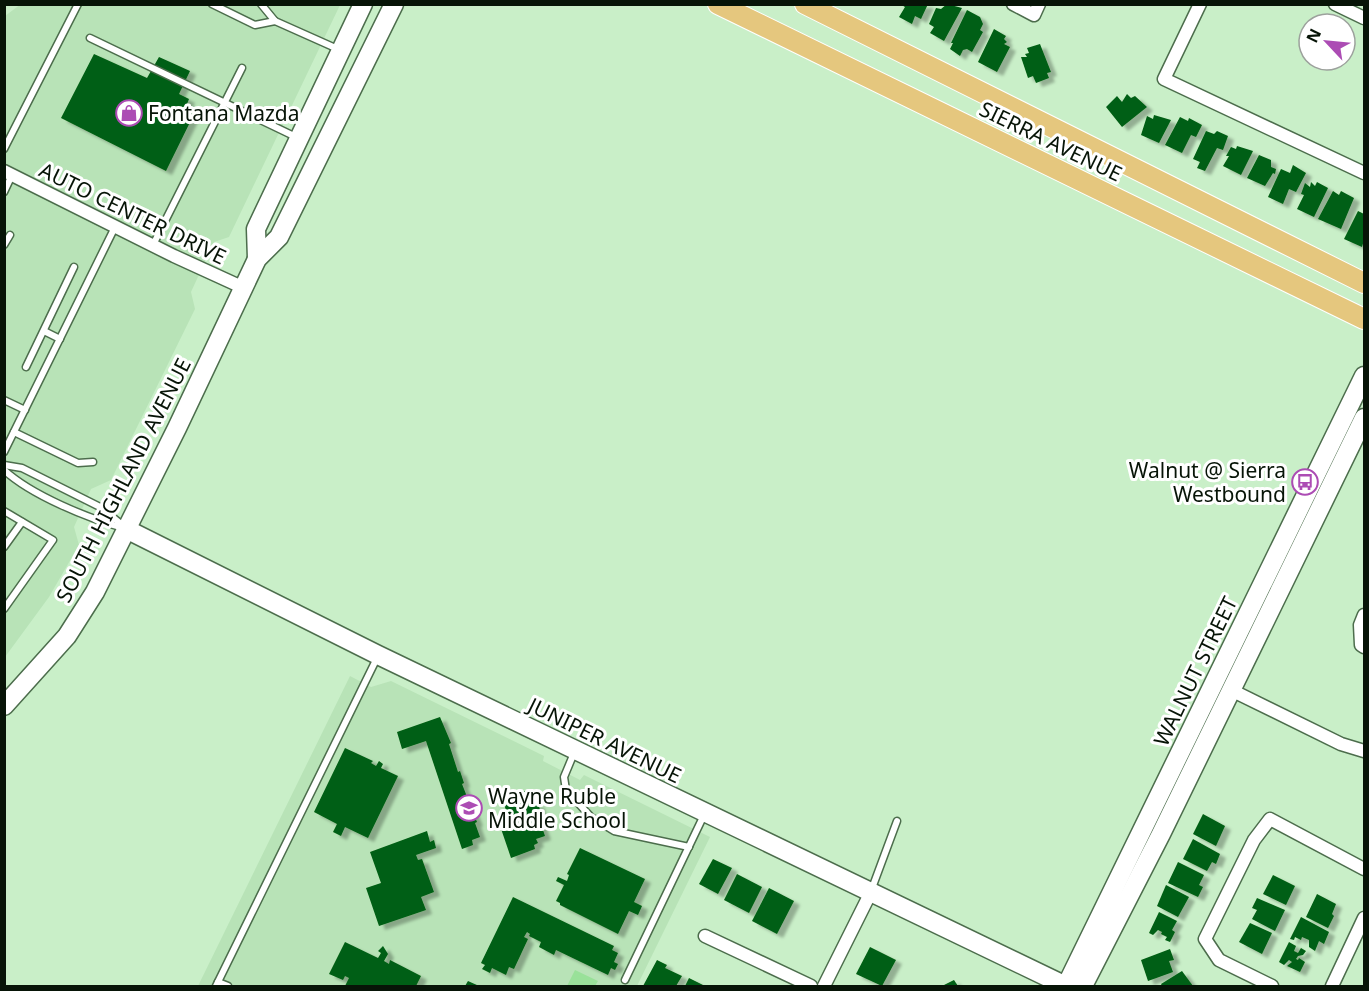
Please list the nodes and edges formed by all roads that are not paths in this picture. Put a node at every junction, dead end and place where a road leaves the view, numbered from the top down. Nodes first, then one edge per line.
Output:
1 (78, 4) edge
2 (212, 4) edge
3 (261, 4) edge
4 (363, 4) edge
5 (394, 4) edge
6 (718, 4) edge
7 (806, 4) edge
8 (1013, 4) edge
9 (1200, 4) edge
10 (1335, 4) edge
11 (1036, 10) edge
12 (1365, 18) edge
13 (275, 21) junction
14 (90, 38) dead end
15 (341, 51) junction
16 (242, 68) dead end
17 (225, 102) junction
18 (299, 139) junction
19 (4, 149) edge
20 (8, 173) edge
21 (1365, 173) edge
22 (4, 192) edge
23 (115, 227) junction
24 (10, 235) dead end
25 (4, 245) edge
26 (153, 246) junction
27 (257, 259) junction
28 (74, 267) dead end
29 (1365, 283) edge
30 (244, 288) junction
31 (1365, 319) edge
32 (44, 331) junction
33 (60, 339) junction
34 (26, 367) dead end
35 (1365, 376) edge
36 (4, 400) edge
37 (25, 410) junction
38 (1365, 418) edge
39 (14, 432) junction
40 (4, 452) edge
41 (93, 462) dead end
42 (4, 465) edge
43 (4, 470) edge
44 (4, 511) edge
45 (22, 522) junction
46 (126, 529) junction
47 (4, 547) edge
48 (4, 609) edge
49 (1365, 615) edge
50 (1363, 646) edge
51 (378, 655) junction
52 (1231, 690) junction
53 (4, 706) edge
54 (575, 750) junction
55 (1365, 751) edge
56 (705, 814) junction
57 (897, 821) dead end
58 (689, 847) junction
59 (1365, 869) edge
60 (871, 892) junction
61 (1365, 918) edge
62 (705, 936) dead end
63 (625, 980) dead end
64 (217, 984) edge
65 (1066, 986) edge
66 (228, 987) edge
67 (811, 987) edge
68 (824, 987) edge
69 (1083, 987) edge
70 (1272, 987) edge
71 (1332, 987) edge

1 - 19 lane
2 - 13 lane
3 - 13 lane
4 - 15 street, SOUTH HIGHLAND AVENUE
5 - 27 street, SOUTH HIGHLAND AVENUE
6 - 31 main road, SIERRA AVENUE
7 - 29 main road, SIERRA AVENUE
8 - 11 street
9 - 21 street
10 - 12 street
13 - 15 lane
14 - 17 lane
15 - 18 street, SOUTH HIGHLAND AVENUE
16 - 17 lane
17 - 18 lane
17 - 26 lane
18 - 27 street, SOUTH HIGHLAND AVENUE
20 - 22 lane
20 - 23 street, AUTO CENTER DRIVE
23 - 26 street, AUTO CENTER DRIVE
23 - 33 lane
24 - 25 lane
26 - 30 street, AUTO CENTER DRIVE
27 - 30 street, SOUTH HIGHLAND AVENUE
28 - 32 lane
30 - 46 street, SOUTH HIGHLAND AVENUE
32 - 33 lane
32 - 34 lane
33 - 37 lane
35 - 65 street, WALNUT STREET
36 - 37 lane
37 - 39 lane
38 - 52 street, WALNUT STREET
39 - 40 lane
39 - 41 lane
42 - 46 lane
43 - 46 lane
44 - 45 lane
45 - 47 lane
45 - 48 lane
46 - 51 street, JUNIPER AVENUE
46 - 53 street, SOUTH HIGHLAND AVENUE
49 - 50 street
51 - 54 street, JUNIPER AVENUE
51 - 64 lane
52 - 55 street
52 - 69 street, WALNUT STREET
54 - 56 street, JUNIPER AVENUE
54 - 58 lane
56 - 58 lane
56 - 60 street, JUNIPER AVENUE
57 - 60 lane
58 - 63 lane
59 - 70 street
60 - 65 street, JUNIPER AVENUE
60 - 68 street
61 - 71 street
62 - 67 street
64 - 66 lane

